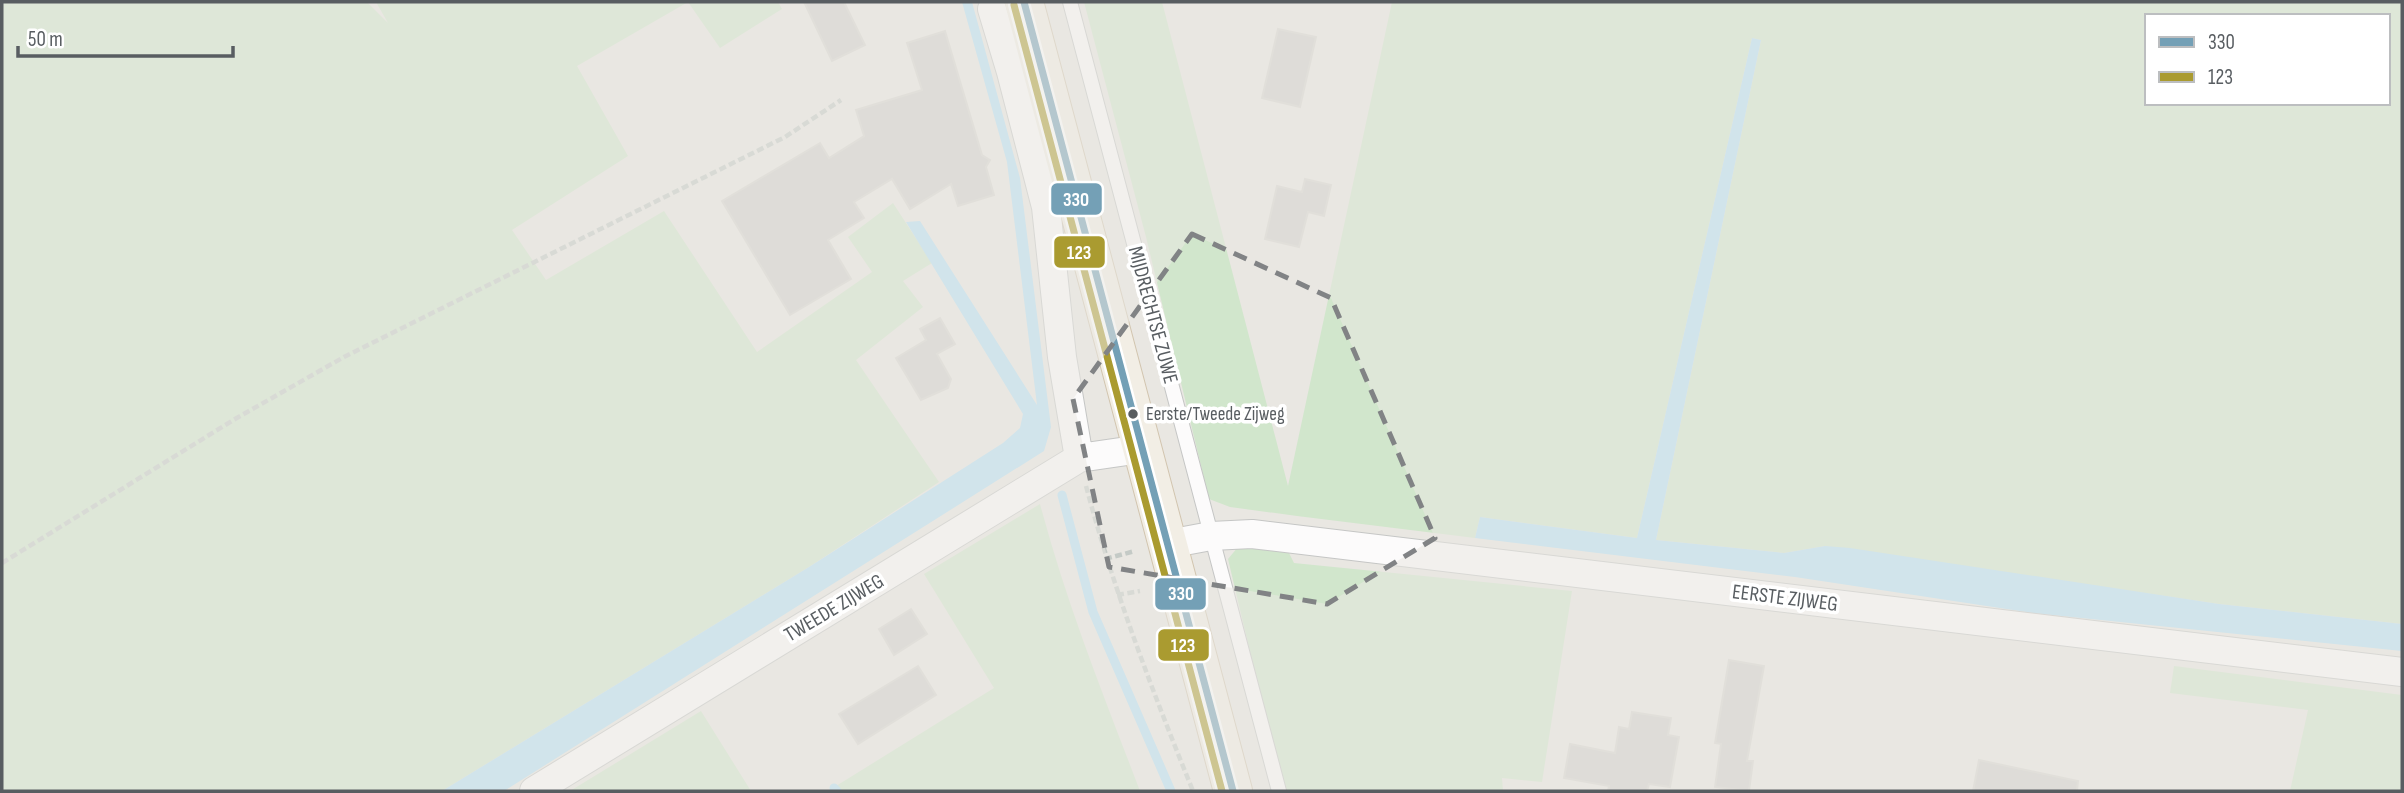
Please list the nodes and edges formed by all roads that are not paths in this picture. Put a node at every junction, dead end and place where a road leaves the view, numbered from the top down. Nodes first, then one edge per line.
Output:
1 (1070, 2) edge
2 (1008, 5) edge
3 (1141, 449) junction
4 (1079, 458) junction
5 (1211, 536) junction
6 (1168, 544) junction
7 (2402, 672) edge
8 (534, 791) edge
9 (1233, 791) edge
10 (1279, 791) edge

1 - 5 lane, MIJDRECHTSE ZUWE
2 - 3 main road
2 - 4 street
3 - 4 street, TWEEDE ZIJWEG
3 - 6 main road
4 - 8 street, TWEEDE ZIJWEG
5 - 6 street, EERSTE ZIJWEG
5 - 7 street, EERSTE ZIJWEG
5 - 10 lane, MIJDRECHTSE ZUWE
6 - 9 main road

